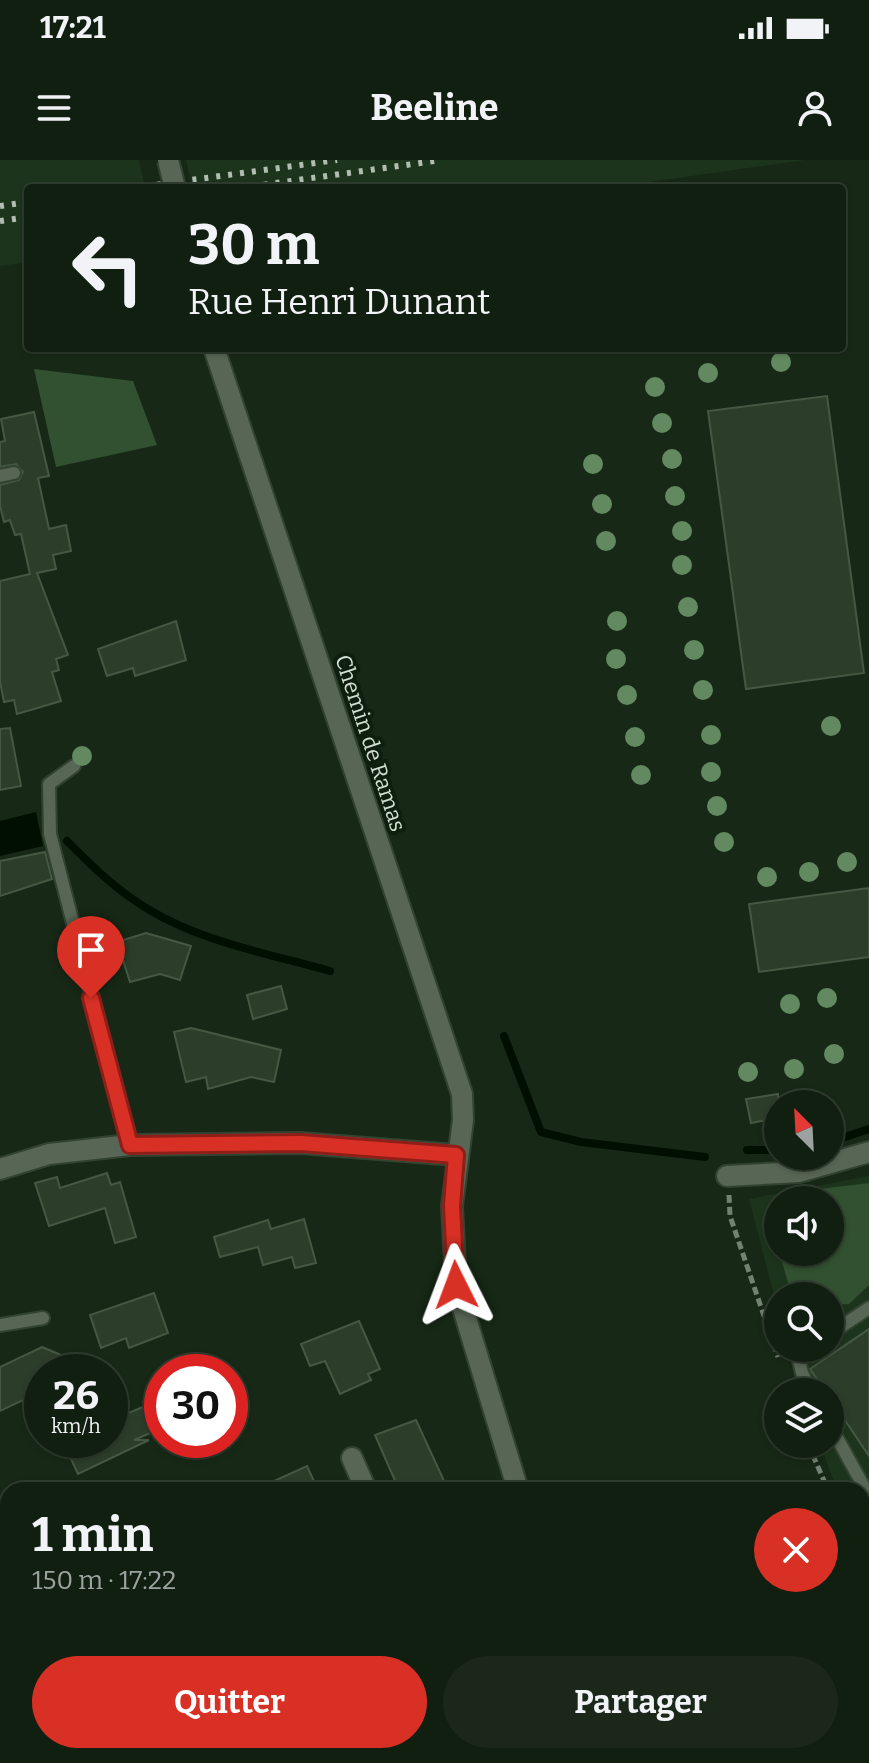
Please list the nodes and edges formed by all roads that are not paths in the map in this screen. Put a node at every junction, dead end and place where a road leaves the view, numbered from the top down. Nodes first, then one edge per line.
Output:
1 (168, 160) edge
2 (174, 184) edge
3 (215, 352) edge
4 (14, 473) dead end
5 (0, 476) edge
6 (74, 766) dead end
7 (130, 1145) junction
8 (869, 1152) edge
9 (456, 1155) junction
10 (0, 1169) edge
11 (727, 1176) road end
12 (869, 1308) edge
13 (43, 1318) dead end
14 (0, 1325) edge
15 (844, 1325) edge
16 (844, 1450) edge
17 (352, 1458) dead end
18 (362, 1482) edge
19 (516, 1482) edge
20 (861, 1482) edge

1 - 2 street, bridge
3 - 9 street, Chemin de Ramas
4 - 5 lane
6 - 7 lane
7 - 9 street
7 - 10 street
8 - 11 street
9 - 19 street, Chemin de Ramas
12 - 15 lane
13 - 14 lane
16 - 20 lane
17 - 18 street

